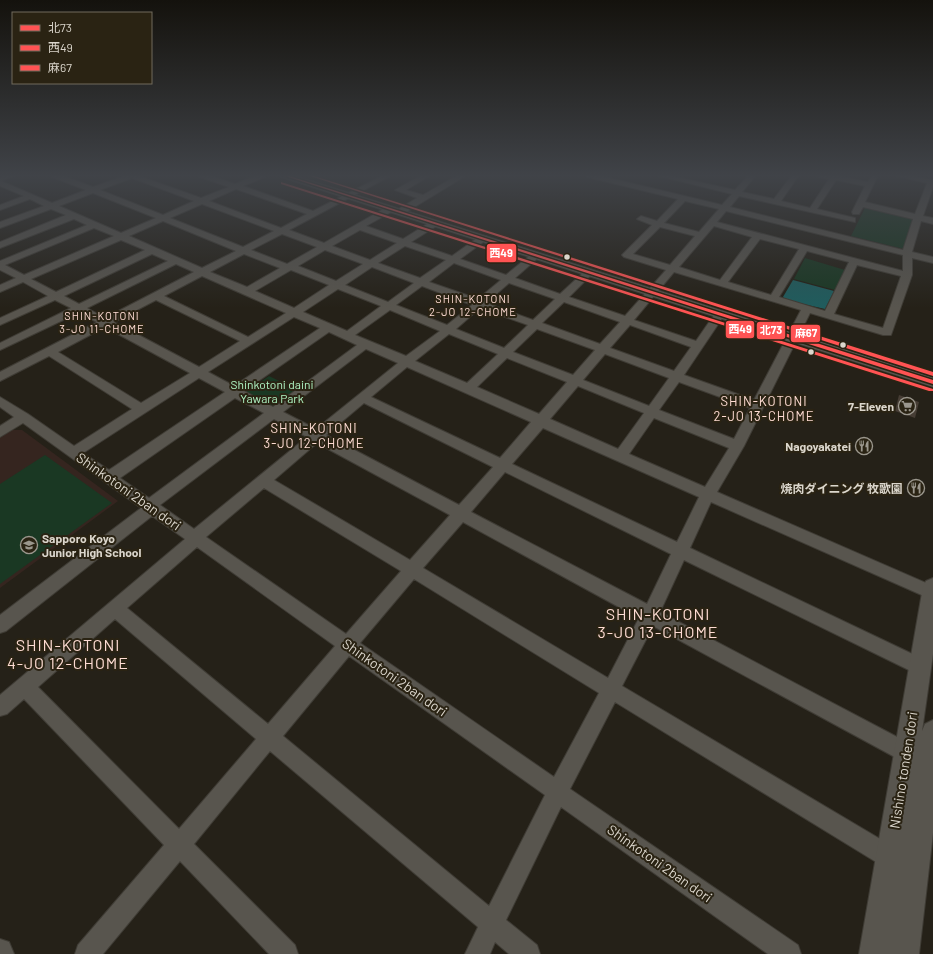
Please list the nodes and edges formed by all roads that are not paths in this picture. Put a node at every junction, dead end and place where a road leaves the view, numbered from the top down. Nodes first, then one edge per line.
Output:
1 (14, 220) edge
2 (64, 220) edge
3 (86, 220) edge
4 (159, 220) edge
5 (166, 220) edge
6 (251, 220) edge
7 (304, 220) edge
8 (375, 220) edge
9 (424, 220) edge
10 (643, 220) edge
11 (662, 220) edge
12 (714, 220) edge
13 (772, 220) edge
14 (852, 220) edge
15 (917, 220) edge
16 (435, 223) junction
17 (711, 223) junction
18 (96, 224) junction
19 (658, 224) junction
20 (0, 225) edge
21 (359, 227) junction
22 (282, 231) junction
23 (701, 235) junction
24 (122, 236) junction
25 (757, 236) junction
26 (844, 237) junction
27 (483, 238) junction
28 (404, 243) junction
29 (0, 245) edge
30 (325, 246) junction
31 (804, 248) junction
32 (153, 250) junction
33 (244, 250) junction
34 (907, 253) junction
35 (536, 255) junction
36 (177, 260) junction
37 (453, 260) junction
38 (933, 260) edge
39 (854, 261) junction
40 (371, 263) junction
41 (0, 265) edge
42 (289, 267) junction
43 (673, 268) junction
44 (203, 272) junction
45 (589, 272) junction
46 (906, 275) junction
47 (23, 279) junction
48 (509, 279) junction
49 (423, 283) junction
50 (723, 283) junction
51 (337, 285) junction
52 (0, 289) edge
53 (248, 291) junction
54 (652, 292) junction
55 (56, 296) junction
56 (156, 296) junction
57 (564, 298) junction
58 (774, 298) junction
59 (480, 304) junction
60 (389, 306) junction
61 (79, 308) junction
62 (807, 308) junction
63 (295, 312) junction
64 (720, 314) junction
65 (829, 314) junction
66 (628, 320) junction
67 (0, 322) edge
68 (106, 323) junction
69 (536, 325) junction
70 (329, 327) junction
71 (448, 330) junction
72 (348, 335) junction
73 (791, 337) junction
74 (248, 341) junction
75 (366, 343) junction
76 (697, 345) junction
77 (0, 347) edge
78 (603, 349) junction
79 (50, 352) junction
80 (507, 353) junction
81 (407, 361) junction
82 (198, 373) junction
83 (677, 376) junction
84 (0, 377) edge
85 (575, 381) junction
86 (933, 382) edge
87 (469, 388) junction
88 (235, 392) junction
89 (363, 398) junction
90 (0, 401) edge
91 (757, 406) junction
92 (141, 409) junction
93 (652, 412) junction
94 (273, 413) junction
95 (24, 417) junction
96 (541, 420) junction
97 (0, 432) edge
98 (316, 436) junction
99 (737, 446) junction
100 (74, 452) junction
101 (621, 455) junction
102 (502, 465) junction
103 (110, 477) junction
104 (263, 480) junction
105 (708, 494) junction
106 (151, 506) junction
107 (461, 513) junction
108 (196, 538) junction
109 (680, 552) junction
110 (413, 569) junction
111 (933, 590) edge
112 (114, 608) junction
113 (650, 615) junction
114 (0, 625) edge
115 (348, 644) junction
116 (919, 666) junction
117 (24, 686) junction
118 (612, 690) junction
119 (0, 707) edge
120 (933, 732) edge
121 (269, 738) junction
122 (906, 752) junction
123 (929, 764) junction
124 (558, 791) junction
125 (179, 844) junction
126 (888, 857) junction
127 (492, 924) junction
128 (0, 951) edge
129 (2, 954) edge
130 (87, 954) edge
131 (286, 954) edge
132 (477, 954) edge
133 (528, 954) edge
134 (789, 954) edge
135 (874, 954) edge
136 (904, 954) edge

1 - 20 street
2 - 29 street
3 - 18 street
4 - 24 street
5 - 33 street
6 - 22 street
7 - 22 street
8 - 21 street
9 - 16 street
10 - 19 street
11 - 19 street
12 - 17 street
13 - 26 street
14 - 26 street
15 - 34 street
16 - 27 street
16 - 28 street
17 - 23 street
17 - 25 street
18 - 24 street
18 - 41 street
19 - 23 street
19 - 43 street
21 - 28 street
21 - 30 street
22 - 30 street
22 - 33 street
23 - 43 street
24 - 32 street
24 - 47 street
25 - 31 street
25 - 50 street
26 - 34 street
27 - 35 street
27 - 37 street
28 - 37 street
28 - 40 street
30 - 40 street
30 - 42 street
31 - 39 street
31 - 58 street
32 - 36 street
32 - 55 street
33 - 42 street
33 - 44 street
34 - 38 street
34 - 46 street
35 - 45 street
35 - 48 street
36 - 44 street
36 - 61 street
37 - 48 street
37 - 49 street
39 - 46 street
39 - 65 street
40 - 49 street
40 - 51 street
41 - 47 street
42 - 51 street
42 - 53 street
43 - 50 street
43 - 54 street
44 - 53 street
44 - 56 street
45 - 54 street
45 - 57 street
46 - 65 street
47 - 52 street
47 - 55 street
48 - 57 street
48 - 59 street
49 - 59 street
49 - 60 street
50 - 58 street
51 - 60 street
51 - 63 street
53 - 63 street
54 - 64 street
54 - 66 street
55 - 61 street
55 - 67 street
56 - 68 street
56 - 74 street
57 - 66 street
57 - 69 street
58 - 62 street
59 - 69 street
59 - 71 street
60 - 71 street
60 - 72 street
61 - 68 street
61 - 77 street
62 - 65 street
62 - 73 street
63 - 70 street
63 - 74 street
64 - 73 street
64 - 76 street
66 - 76 street
66 - 78 street
68 - 79 street
68 - 82 street
69 - 78 street
69 - 80 street
70 - 72 street
70 - 88 street
71 - 80 street
71 - 81 street
72 - 75 street
73 - 86 street
73 - 91 street
74 - 82 street
75 - 81 street
75 - 94 street
76 - 83 street
78 - 83 street
78 - 85 street
79 - 84 street
79 - 92 street
80 - 85 street
80 - 87 street
81 - 87 street
81 - 89 street
82 - 88 street
82 - 92 street
83 - 91 street
83 - 93 street
85 - 93 street
85 - 96 street
87 - 96 street
88 - 94 street
88 - 103 street
89 - 98 street
89 - 102 street
90 - 95 street, Shinkotoni 2ban dori
91 - 99 street
92 - 100 street
93 - 99 street
93 - 101 street
94 - 98 street
94 - 106 street
95 - 97 street
95 - 100 street, Shinkotoni 2ban dori
96 - 101 street
96 - 102 street
98 - 104 street
98 - 107 street
99 - 105 street
100 - 103 street, Shinkotoni 2ban dori
101 - 105 street
102 - 107 street
102 - 109 street
103 - 106 street, Shinkotoni 2ban dori
104 - 108 street
104 - 110 street
105 - 109 street
105 - 111 street
106 - 108 street, Shinkotoni 2ban dori
106 - 114 street
107 - 110 street
107 - 113 street
108 - 112 street
108 - 115 street, Shinkotoni 2ban dori
109 - 113 street
109 - 116 street
110 - 115 street
110 - 118 street
111 - 116 street, Nishino tonden dori
112 - 117 street
112 - 121 street
113 - 118 street
113 - 122 street
115 - 121 street
115 - 124 street, Shinkotoni 2ban dori
116 - 122 street, Nishino tonden dori
117 - 119 street
117 - 125 street
118 - 124 street
118 - 126 street
120 - 123 street, Nishino tonden dori
121 - 125 street
121 - 127 street
122 - 123 street
122 - 126 street, Nishino tonden dori
123 - 136 street, Nishino tonden dori
124 - 127 street
124 - 134 street, Shinkotoni 2ban dori
125 - 130 street
125 - 131 street
126 - 135 street, Nishino tonden dori
127 - 132 street
127 - 133 street
128 - 129 street

